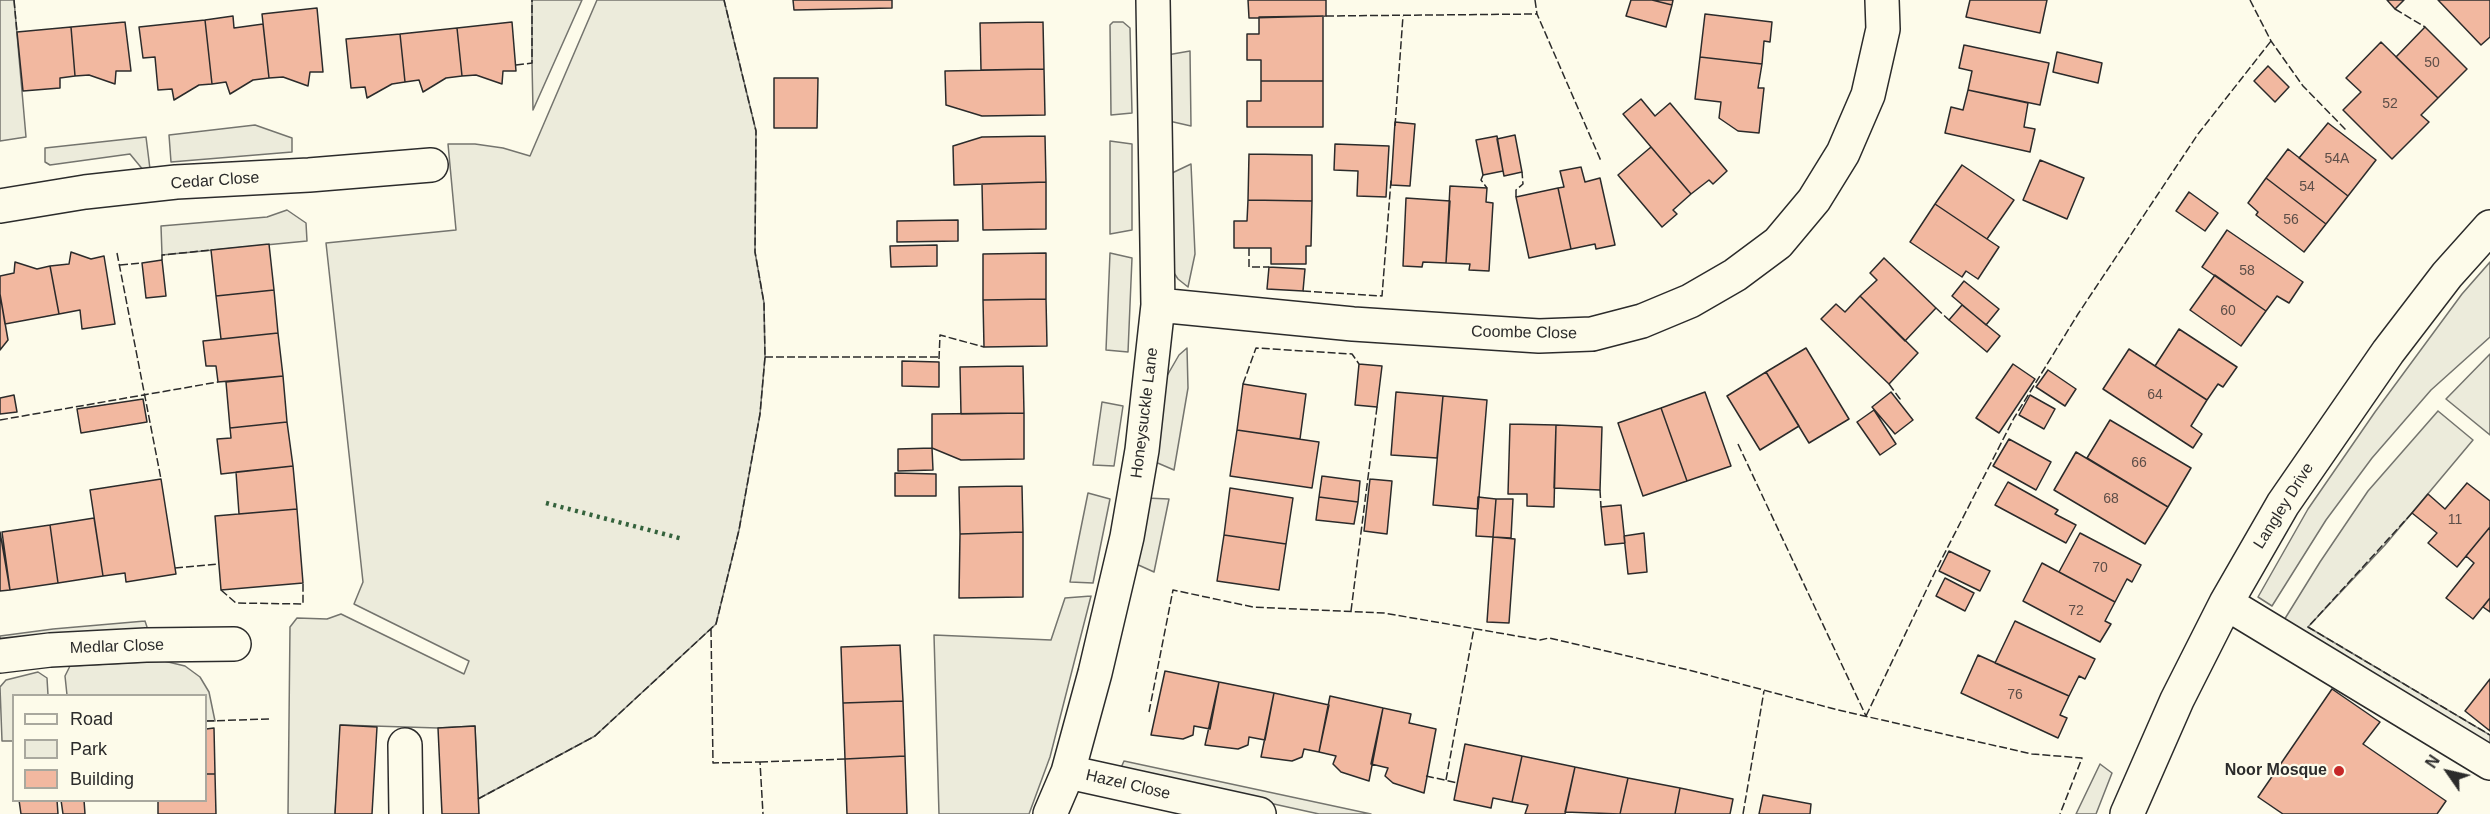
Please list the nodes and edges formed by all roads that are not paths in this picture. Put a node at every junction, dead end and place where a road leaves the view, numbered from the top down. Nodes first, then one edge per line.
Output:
1 (1153, 0) edge
2 (1882, 0) edge
3 (431, 165) dead end
4 (0, 206) edge
5 (2490, 227) edge
6 (1158, 305) junction
7 (2226, 603) junction
8 (234, 644) dead end
9 (0, 656) edge
10 (405, 745) dead end
11 (2490, 763) edge
12 (1068, 772) junction
13 (406, 814) edge
14 (1050, 814) edge
15 (1258, 814) edge
16 (2127, 814) edge

1 - 6 street, Honeysuckle Lane
2 - 6 street, Coombe Close
3 - 4 street, Cedar Close
5 - 7 street, Langley Drive
6 - 12 street, Honeysuckle Lane
7 - 11 street
7 - 16 street, Langley Drive
8 - 9 street, Medlar Close
10 - 13 street
12 - 14 street, Honeysuckle Lane
12 - 15 street, Hazel Close

